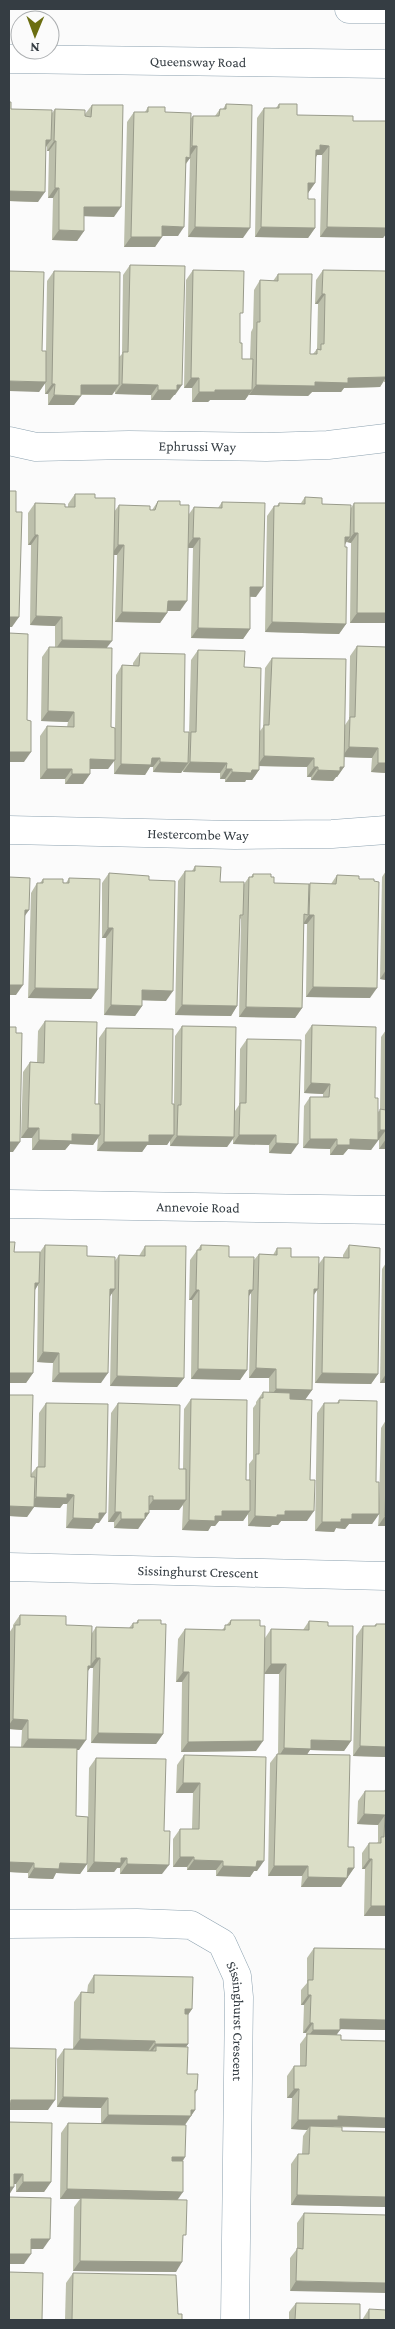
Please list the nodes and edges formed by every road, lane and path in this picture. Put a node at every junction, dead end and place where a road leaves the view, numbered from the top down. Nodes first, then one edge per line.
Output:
1 (349, 9) edge
2 (356, 9) edge
3 (386, 9) edge
4 (9, 58) edge
5 (386, 64) edge
6 (386, 438) edge
7 (9, 441) edge
8 (9, 830) edge
9 (386, 830) edge
10 (9, 1204) edge
11 (386, 1210) edge
12 (9, 1567) edge
13 (386, 1576) edge
14 (9, 1924) edge
15 (235, 2320) edge

1 - 2 street
2 - 3 street
4 - 5 street, Queensway Road
6 - 7 street, Ephrussi Way
8 - 9 street, Hestercombe Way
10 - 11 street, Annevoie Road
12 - 13 street, Sissinghurst Crescent
14 - 15 street, Sissinghurst Crescent

